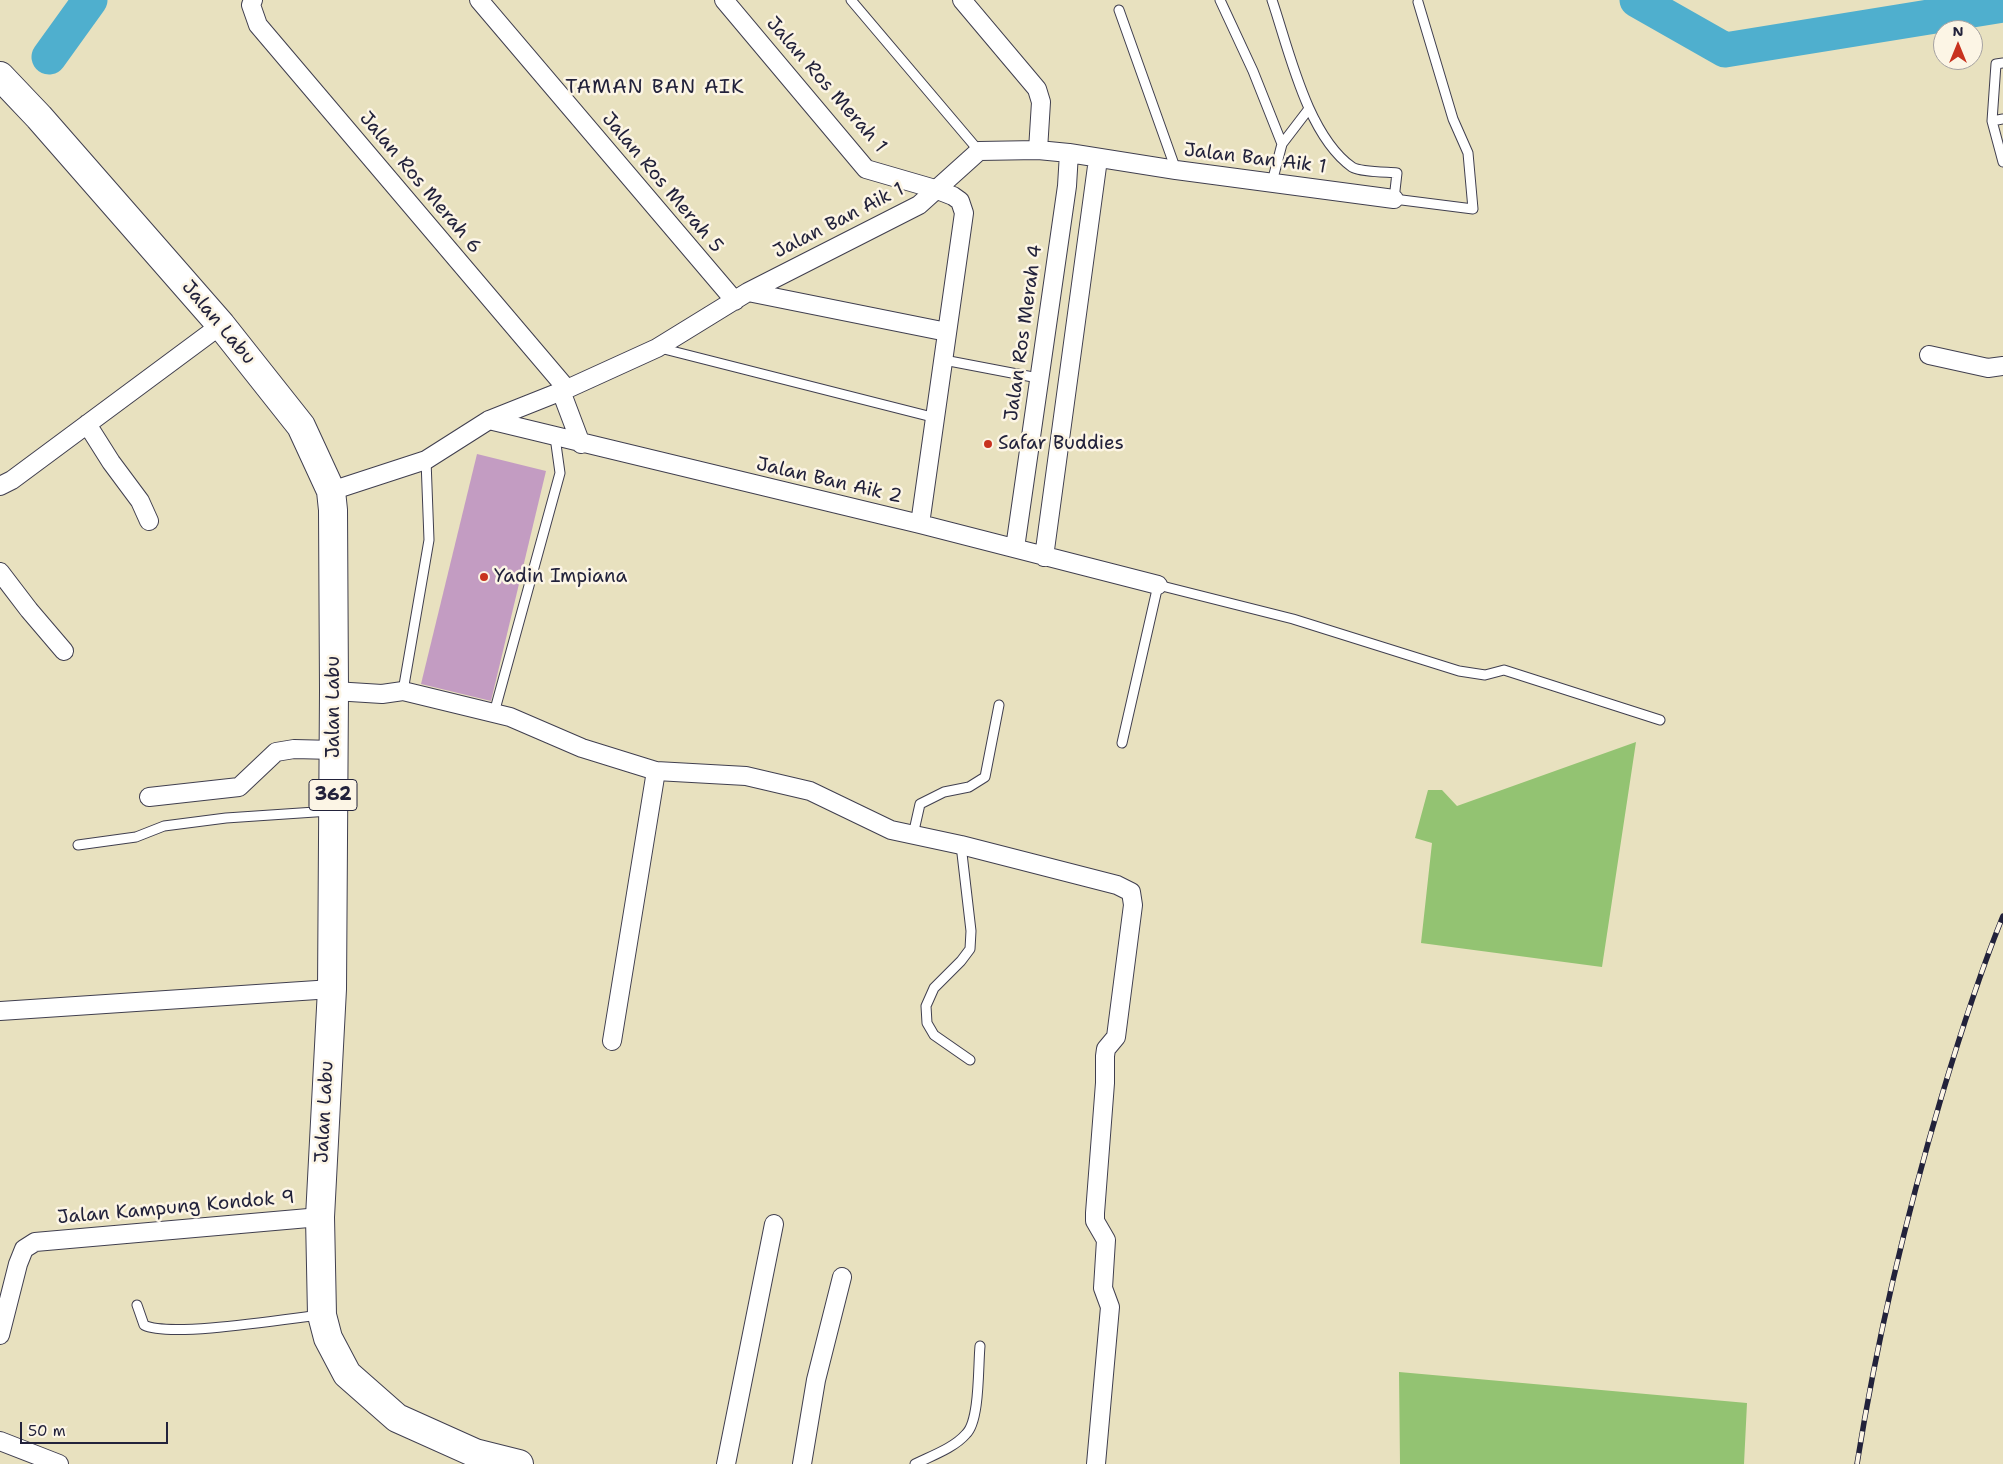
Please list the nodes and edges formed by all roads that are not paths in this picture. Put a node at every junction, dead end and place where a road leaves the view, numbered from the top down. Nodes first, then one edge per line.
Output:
1 (253, 0) edge
2 (478, 0) edge
3 (724, 0) edge
4 (851, 0) edge
5 (962, 0) edge
6 (1220, 0) edge
7 (1272, 0) edge
8 (1418, 2) dead end
9 (1119, 10) dead end
10 (2003, 63) edge
11 (0, 76) edge
12 (1308, 110) junction
13 (2003, 119) edge
14 (1992, 121) junction
15 (1282, 144) junction
16 (1038, 150) junction
17 (978, 151) junction
18 (1069, 153) junction
19 (1098, 159) junction
20 (2003, 162) edge
21 (1176, 170) junction
22 (1272, 182) junction
23 (935, 189) junction
24 (1394, 199) junction
25 (742, 297) junction
26 (221, 325) junction
27 (947, 332) junction
28 (657, 348) junction
29 (1929, 355) dead end
30 (944, 360) junction
31 (2003, 366) edge
32 (1038, 378) junction
33 (564, 390) junction
34 (936, 418) junction
35 (489, 420) junction
36 (88, 424) junction
37 (555, 437) junction
38 (581, 444) junction
39 (426, 460) junction
40 (0, 486) edge
41 (331, 492) junction
42 (149, 521) dead end
43 (920, 524) junction
44 (1015, 548) junction
45 (1044, 557) junction
46 (0, 572) edge
47 (1158, 585) junction
48 (64, 651) dead end
49 (334, 691) junction
50 (403, 691) junction
51 (999, 705) dead end
52 (494, 714) junction
53 (1660, 720) dead end
54 (1122, 743) dead end
55 (334, 750) junction
56 (656, 771) junction
57 (149, 797) dead end
58 (333, 811) junction
59 (913, 835) junction
60 (78, 845) dead end
61 (960, 845) junction
62 (332, 989) junction
63 (0, 1011) edge
64 (612, 1041) dead end
65 (970, 1060) dead end
66 (320, 1217) junction
67 (774, 1224) dead end
68 (842, 1277) dead end
69 (137, 1305) dead end
70 (322, 1315) junction
71 (0, 1335) edge
72 (980, 1346) dead end
73 (0, 1441) edge
74 (59, 1464) edge
75 (519, 1464) edge
76 (726, 1464) edge
77 (802, 1464) edge
78 (915, 1464) edge
79 (1096, 1464) edge

1 - 33 street, Jalan Ros Merah 6
2 - 25 street, Jalan Ros Merah 5
3 - 23 street, Jalan Ros Merah 1
4 - 17 lane
5 - 16 street
6 - 15 lane
7 - 12 lane
8 - 24 lane
9 - 21 lane
10 - 14 lane
11 - 26 main road, Jalan Labu / 362
12 - 15 lane
12 - 24 lane
13 - 14 lane
14 - 20 lane
15 - 22 lane
16 - 17 street, Jalan Ban Aik 1
16 - 18 street, Jalan Ban Aik 1
17 - 23 street, Jalan Ban Aik 1
18 - 19 street, Jalan Ban Aik 1
18 - 32 street, Jalan Ros Merah 4
19 - 21 street, Jalan Ban Aik 1
19 - 45 street
21 - 22 street, Jalan Ban Aik 1
22 - 24 street, Jalan Ban Aik 1
23 - 25 street, Jalan Ban Aik 1
23 - 27 street, Jalan Ros Merah 1
25 - 27 street
25 - 28 street, Jalan Ban Aik 1
26 - 36 street
26 - 41 main road, Jalan Labu / 362
27 - 30 street, Jalan Ros Merah 1
28 - 33 street, Jalan Ban Aik 1
28 - 34 lane
29 - 31 street
30 - 32 lane
30 - 34 street, Jalan Ros Merah 1
32 - 44 street, Jalan Ros Merah 4
33 - 35 street, Jalan Ban Aik 1
33 - 38 street
34 - 43 street, Jalan Ros Merah 1
35 - 37 street, Jalan Ban Aik 2
35 - 39 street, Jalan Ban Aik 1
36 - 40 street
36 - 42 street
37 - 38 street, Jalan Ban Aik 2
37 - 52 lane
38 - 43 street, Jalan Ban Aik 2
39 - 41 street, Jalan Ban Aik 1
39 - 50 lane
41 - 49 main road, Jalan Labu / 362
43 - 44 street, Jalan Ban Aik 2
44 - 45 street, Jalan Ban Aik 2
45 - 47 street, Jalan Ban Aik 2
46 - 48 street
47 - 53 lane
47 - 54 lane
49 - 50 street
49 - 55 main road, Jalan Labu / 362
50 - 52 street
51 - 59 lane
52 - 56 street
55 - 57 street
55 - 58 main road, Jalan Labu / 362
56 - 59 street
56 - 64 street
58 - 60 lane
58 - 62 main road, Jalan Labu / 362
59 - 61 street
61 - 65 lane
61 - 79 street
62 - 63 street
62 - 66 main road, Jalan Labu / 362
66 - 70 main road, Jalan Labu / 362
66 - 71 street, Jalan Kampung Kondok 9
67 - 76 street
68 - 77 street
69 - 70 lane
70 - 75 main road, Jalan Labu / 362
72 - 78 lane
73 - 74 street

